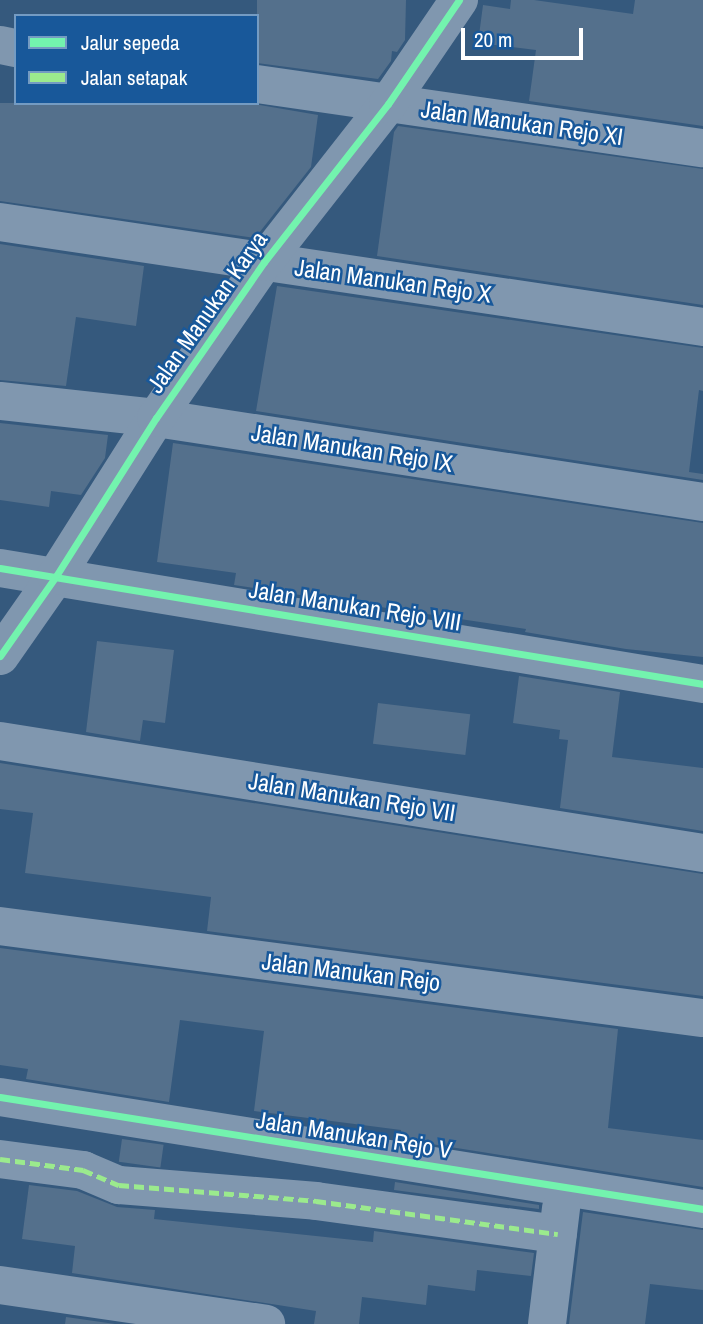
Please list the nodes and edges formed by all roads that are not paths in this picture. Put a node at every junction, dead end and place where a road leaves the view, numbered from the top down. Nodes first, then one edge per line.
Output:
1 (459, 0) edge
2 (259, 84) edge
3 (388, 104) junction
4 (703, 148) edge
5 (0, 222) edge
6 (264, 262) junction
7 (703, 327) edge
8 (0, 401) edge
9 (156, 418) junction
10 (703, 502) edge
11 (0, 568) edge
12 (56, 576) junction
13 (0, 656) edge
14 (703, 684) edge
15 (0, 740) edge
16 (703, 853) edge
17 (0, 926) edge
18 (703, 1018) edge
19 (0, 1097) edge
20 (0, 1159) edge
21 (564, 1188) junction
22 (703, 1209) edge
23 (558, 1234) junction
24 (0, 1285) edge
25 (266, 1324) edge
26 (547, 1324) edge

1 - 3 street, Jalan Manukan Karya
2 - 3 street, Jalan Manukan Rejo XI
3 - 4 street, Jalan Manukan Rejo XI
3 - 6 street, Jalan Manukan Karya
5 - 6 street, Jalan Manukan Rejo X
6 - 7 street, Jalan Manukan Rejo X
6 - 9 street, Jalan Manukan Karya
8 - 9 street, Jalan Manukan Rejo IX
9 - 10 street, Jalan Manukan Rejo IX
9 - 12 street, Jalan Manukan Karya
11 - 12 street, Jalan Manukan Rejo VIII
12 - 13 street, Jalan Manukan Karya
12 - 14 street, Jalan Manukan Rejo VIII
15 - 16 street, Jalan Manukan Rejo VII
17 - 18 street, Jalan Manukan Rejo
19 - 21 street, Jalan Manukan Rejo V
20 - 23 street
21 - 22 street, Jalan Manukan Rejo V
21 - 23 street
23 - 26 street
24 - 25 street

